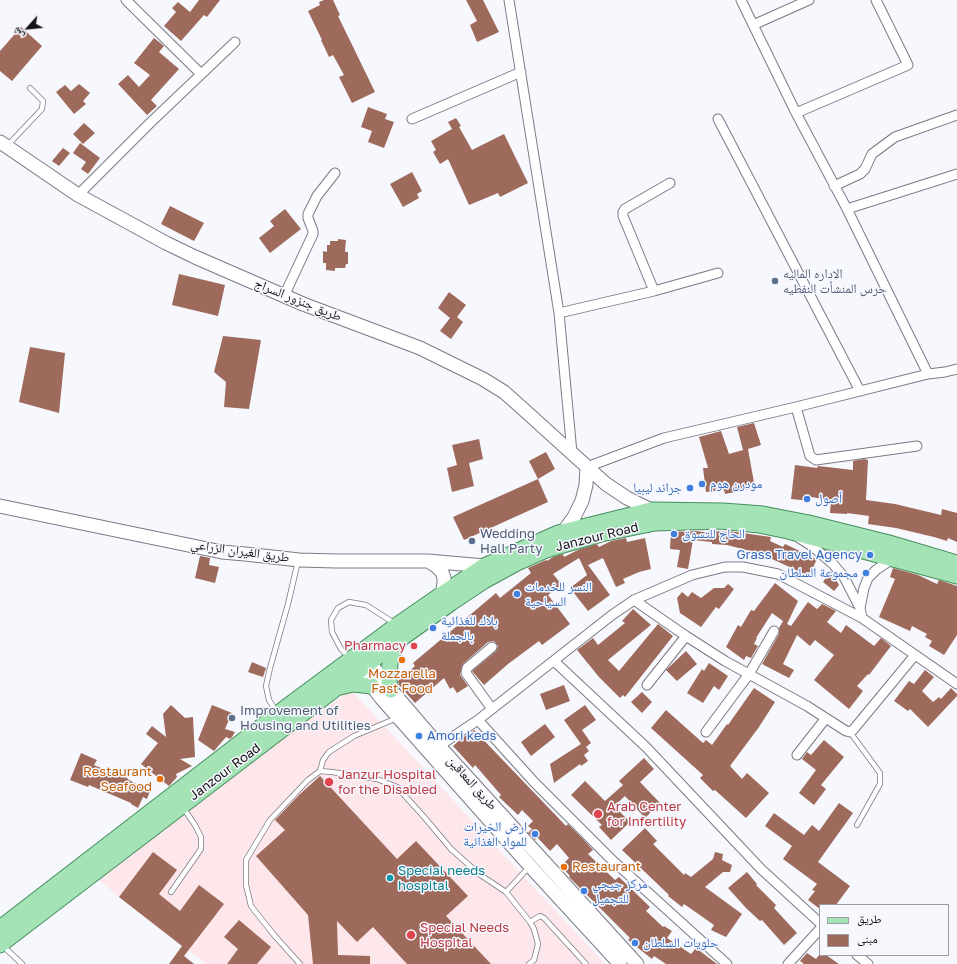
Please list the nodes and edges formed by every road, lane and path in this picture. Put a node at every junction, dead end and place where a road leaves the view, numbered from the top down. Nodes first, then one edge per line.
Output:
1 (126, 0) edge
2 (509, 0) edge
3 (741, 0) edge
4 (809, 0) edge
5 (876, 0) edge
6 (753, 25) junction
7 (235, 42) dead end
8 (521, 72) junction
9 (202, 74) junction
10 (30, 88) dead end
11 (796, 113) junction
12 (957, 114) edge
13 (412, 119) dead end
14 (718, 119) dead end
15 (3, 144) edge
16 (335, 173) dead end
17 (957, 174) edge
18 (670, 183) dead end
19 (834, 186) junction
20 (78, 195) junction
21 (847, 209) junction
22 (718, 273) dead end
23 (654, 291) junction
24 (284, 296) junction
25 (559, 313) junction
26 (957, 369) edge
27 (928, 374) junction
28 (860, 391) junction
29 (796, 407) junction
30 (917, 446) dead end
31 (572, 453) junction
32 (588, 467) junction
33 (0, 506) edge
34 (651, 510) junction
35 (564, 531) junction
36 (788, 531) junction
37 (892, 559) junction
38 (299, 560) junction
39 (428, 561) junction
40 (957, 563) edge
41 (484, 566) junction
42 (957, 576) edge
43 (442, 594) junction
44 (634, 600) junction
45 (860, 608) junction
46 (862, 618) junction
47 (399, 631) junction
48 (774, 631) dead end
49 (686, 636) junction
50 (492, 647) dead end
51 (915, 655) junction
52 (360, 661) junction
53 (554, 661) junction
54 (749, 674) junction
55 (957, 684) edge
56 (647, 685) dead end
57 (372, 686) junction
58 (335, 689) junction
59 (392, 690) junction
60 (492, 709) junction
61 (278, 714) junction
62 (399, 717) junction
63 (826, 718) junction
64 (478, 720) junction
65 (706, 732) dead end
66 (850, 732) junction
67 (439, 746) junction
68 (797, 755) dead end
69 (320, 771) junction
70 (182, 806) junction
71 (857, 825) dead end
72 (530, 866) junction
73 (171, 892) dead end
74 (506, 892) junction
75 (530, 922) junction
76 (819, 922) edge
77 (0, 928) edge
78 (819, 930) edge
79 (1, 944) edge
80 (858, 956) edge
81 (22, 964) edge
82 (300, 964) edge
83 (528, 964) edge
84 (586, 964) edge
85 (620, 964) edge
86 (637, 964) edge
87 (727, 964) edge
88 (788, 964) edge
89 (868, 964) edge

1 - 9 street
2 - 8 street
3 - 6 street
4 - 6 street
5 - 11 street
6 - 11 street
7 - 9 street
8 - 13 street
8 - 25 street
9 - 20 street
10 - 15 lane
11 - 19 street
12 - 19 street
14 - 28 street
15 - 20 street, طريق جنزور السراج
16 - 24 street
17 - 21 street
18 - 23 street
19 - 21 street
20 - 24 street, طريق جنزور السراج
21 - 27 street
22 - 23 street
23 - 25 street
24 - 31 street, طريق جنزور السراج
25 - 31 street
26 - 27 street
27 - 28 street
28 - 29 street
29 - 30 street
29 - 32 street
31 - 32 street, طريق جنزور السراج
32 - 34 street, طريق جنزور السراج
32 - 35 street
33 - 38 street, طريق الغيران الزراعي
34 - 35 main road, Janzour Road
34 - 40 main road, Janzour Road
35 - 41 main road, Janzour Road
36 - 37 main road, Janzour Road
36 - 45 street
36 - 47 main road, Janzour Road
37 - 42 main road, Janzour Road
37 - 45 street
38 - 39 street, طريق الغيران الزراعي
38 - 61 lane
39 - 41 street, طريق الغيران الزراعي
39 - 43 street
41 - 43 main road, Janzour Road
43 - 47 main road, Janzour Road
44 - 46 street
44 - 49 street
44 - 53 street
45 - 46 street
46 - 51 street
47 - 52 main road, Janzour Road
47 - 52 lane
47 - 59 main road
48 - 54 street
49 - 54 street
49 - 56 street
50 - 60 street
51 - 55 street
51 - 66 street
52 - 57 street, طريق المعاقين
52 - 58 main road, Janzour Road
52 - 59 street, طريق المعاقين
52 - 61 main road, Janzour Road
53 - 60 street
53 - 76 street
54 - 63 street
54 - 65 street
57 - 58 main road
57 - 62 street, طريق المعاقين
58 - 70 main road, Janzour Road
59 - 67 street, طريق المعاقين
60 - 64 street
61 - 77 main road, Janzour Road
62 - 69 lane
62 - 72 street, طريق المعاقين
63 - 66 street
63 - 68 street
64 - 67 street
64 - 87 street
66 - 71 lane
67 - 86 street, طريق المعاقين
69 - 74 lane
69 - 82 lane
70 - 73 lane
70 - 79 main road, Janzour Road
72 - 74 lane
72 - 85 street, طريق المعاقين
74 - 75 lane
75 - 83 lane
75 - 84 lane
78 - 88 street
79 - 81 lane
80 - 89 street

